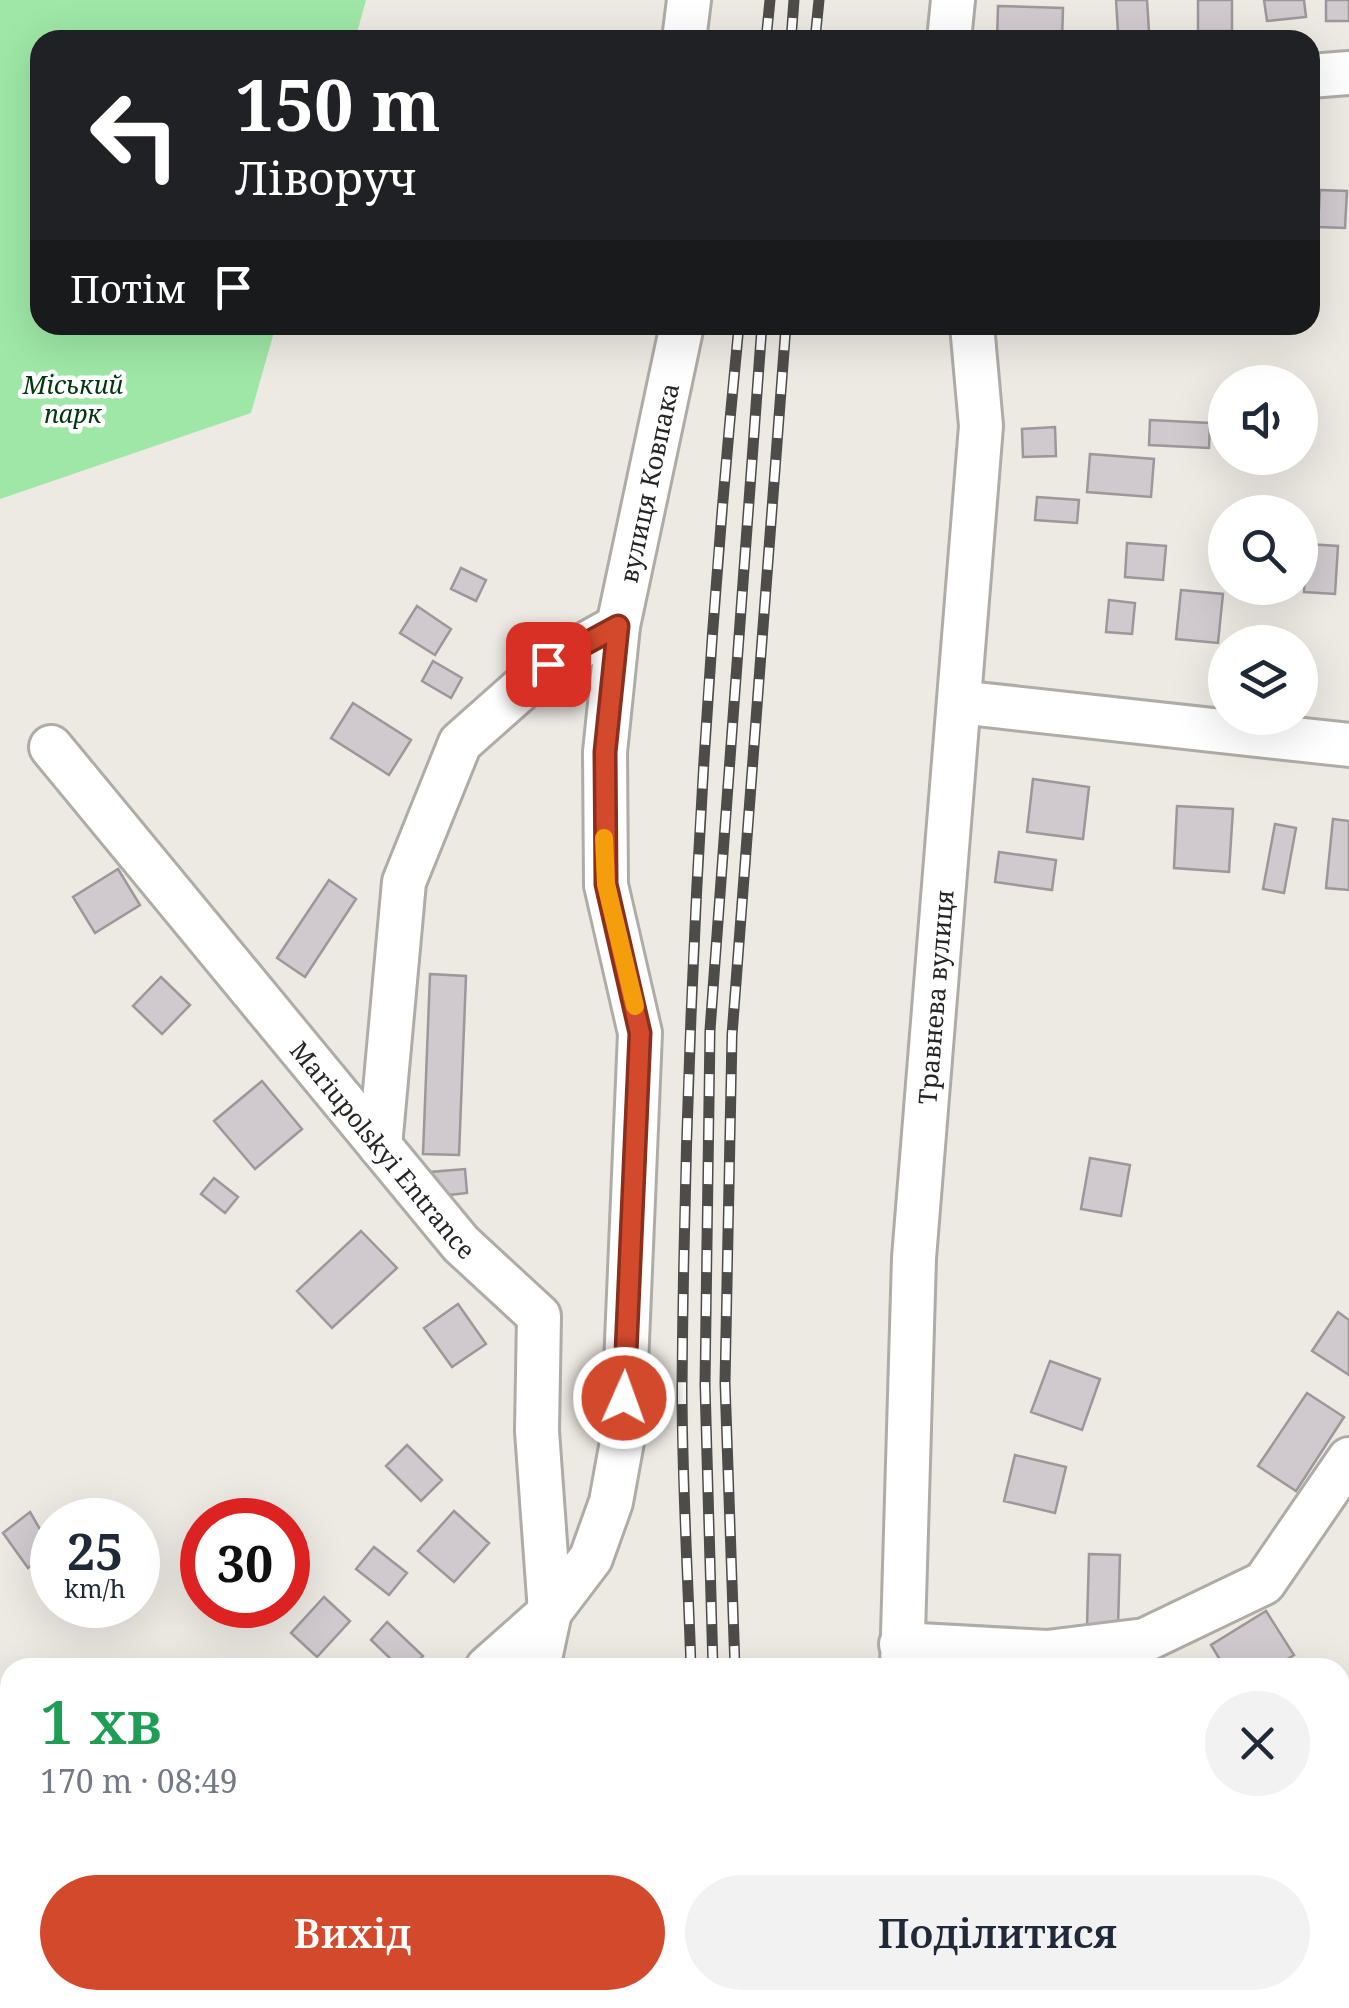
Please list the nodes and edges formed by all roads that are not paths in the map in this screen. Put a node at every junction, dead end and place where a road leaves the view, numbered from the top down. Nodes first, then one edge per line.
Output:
1 (690, 0) edge
2 (954, 0) edge
3 (686, 30) edge
4 (950, 30) edge
5 (1349, 73) edge
6 (1320, 75) edge
7 (680, 335) edge
8 (973, 335) edge
9 (618, 626) junction
10 (959, 702) junction
11 (1349, 745) edge
12 (51, 747) dead end
13 (380, 1146) junction
14 (1349, 1459) edge
15 (550, 1612) junction
16 (902, 1656) edge
17 (498, 1658) edge
18 (540, 1658) edge

1 - 3 street
2 - 4 street
5 - 6 street
7 - 9 street, вулиця Ковпака
8 - 10 street, Травнева вулиця
9 - 13 street
9 - 15 street, вулиця Ковпака
10 - 11 street
10 - 16 street, Травнева вулиця
12 - 13 street, Mariupolskyi Entrance
13 - 15 street, Mariupolskyi Entrance
14 - 16 street
15 - 17 street, вулиця Ковпака
15 - 18 street

